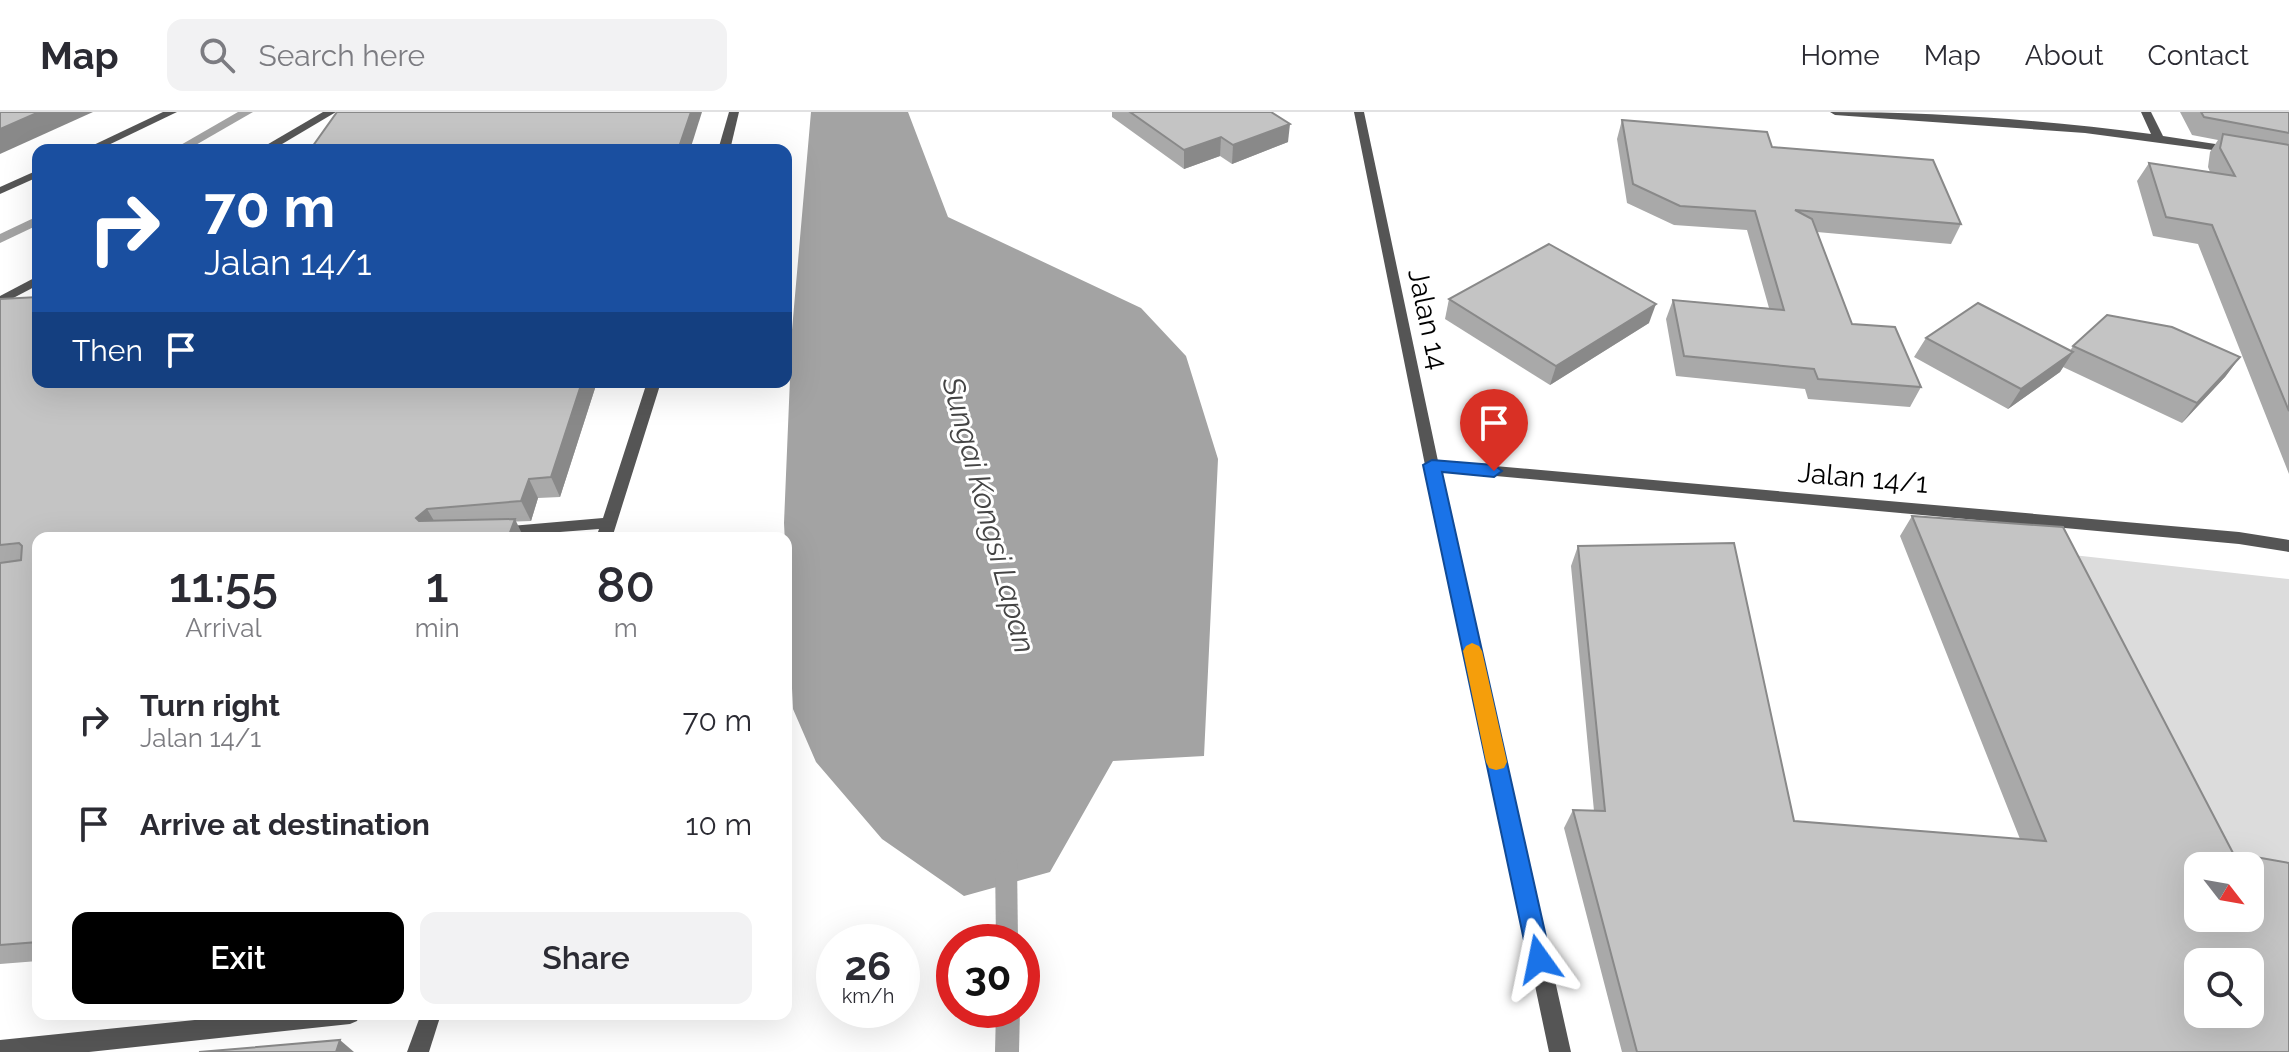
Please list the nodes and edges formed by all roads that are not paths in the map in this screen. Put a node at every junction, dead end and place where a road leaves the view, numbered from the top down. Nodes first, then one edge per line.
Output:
1 (172, 112) edge
2 (331, 112) edge
3 (734, 112) edge
4 (1359, 112) edge
5 (1835, 112) edge
6 (2146, 112) edge
7 (2158, 137) junction
8 (102, 144) edge
9 (275, 144) edge
10 (726, 144) edge
11 (2245, 152) edge
12 (32, 176) edge
13 (0, 191) edge
14 (32, 283) edge
15 (32, 294) edge
16 (6, 298) edge
17 (652, 388) edge
18 (1432, 465) junction
19 (607, 531) edge
20 (567, 532) edge
21 (2289, 546) edge
22 (293, 1020) edge
23 (429, 1020) edge
24 (0, 1051) edge
25 (418, 1052) edge
26 (1560, 1052) edge

1 - 8 street
2 - 9 street
3 - 10 street
4 - 18 street, Jalan 14
5 - 7 street
6 - 7 street
7 - 11 street
12 - 13 street
14 - 16 street
15 - 16 street
17 - 19 street
18 - 21 street, Jalan 14/1
18 - 26 street, Jalan 14
19 - 20 street
22 - 24 street
23 - 25 street

